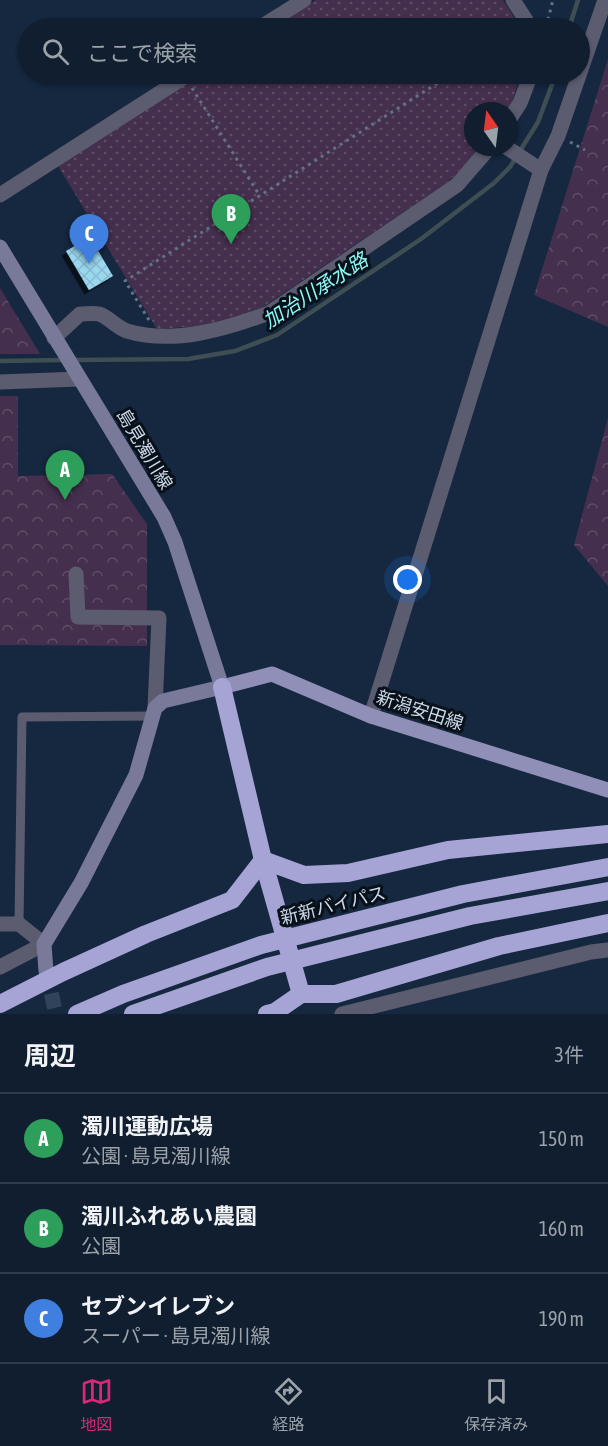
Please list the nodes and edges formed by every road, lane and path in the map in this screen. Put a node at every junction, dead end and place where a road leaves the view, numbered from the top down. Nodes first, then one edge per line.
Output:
1 (304, 0) edge
2 (513, 0) edge
3 (553, 0) edge
4 (605, 0) edge
5 (276, 18) edge
6 (525, 18) edge
7 (548, 18) edge
8 (590, 43) edge
9 (173, 84) edge
10 (192, 84) edge
11 (436, 84) edge
12 (527, 84) edge
13 (576, 84) edge
14 (518, 106) edge
15 (518, 155) edge
16 (482, 156) edge
17 (541, 170) junction
18 (0, 195) edge
19 (260, 196) junction
20 (0, 247) edge
21 (153, 336) junction
22 (54, 338) junction
23 (79, 379) junction
24 (0, 382) edge
25 (76, 574) dead end
26 (222, 687) junction
27 (154, 712) junction
28 (371, 716) junction
29 (608, 790) edge
30 (608, 834) edge
31 (263, 860) junction
32 (608, 867) edge
33 (608, 891) edge
34 (608, 923) edge
35 (0, 924) edge
36 (20, 924) junction
37 (44, 944) junction
38 (608, 950) edge
39 (0, 967) edge
40 (46, 971) tunnel mouth
41 (301, 994) junction
42 (0, 1004) edge
43 (77, 1014) edge
44 (133, 1014) edge
45 (267, 1014) edge
46 (342, 1014) edge

1 - 5 street
2 - 6 street
3 - 7 path
4 - 8 street
9 - 18 street
10 - 19 path
11 - 19 path
12 - 14 street
13 - 17 street
15 - 17 street
16 - 21 street
17 - 28 street
19 - 21 path
20 - 22 main road, 島見濁川線
21 - 22 street
22 - 23 main road, 島見濁川線
23 - 24 street
23 - 26 main road, 島見濁川線
25 - 27 street
26 - 27 main road
26 - 28 main road, 新潟安田線
26 - 31 highway
27 - 36 lane
27 - 37 main road
28 - 29 main road, 新潟安田線
30 - 31 highway
31 - 41 highway
31 - 42 highway
32 - 43 highway, 新新バイパス
33 - 44 highway
34 - 41 highway
35 - 36 street
36 - 37 street
37 - 39 street
37 - 40 main road
38 - 46 street
41 - 45 highway

